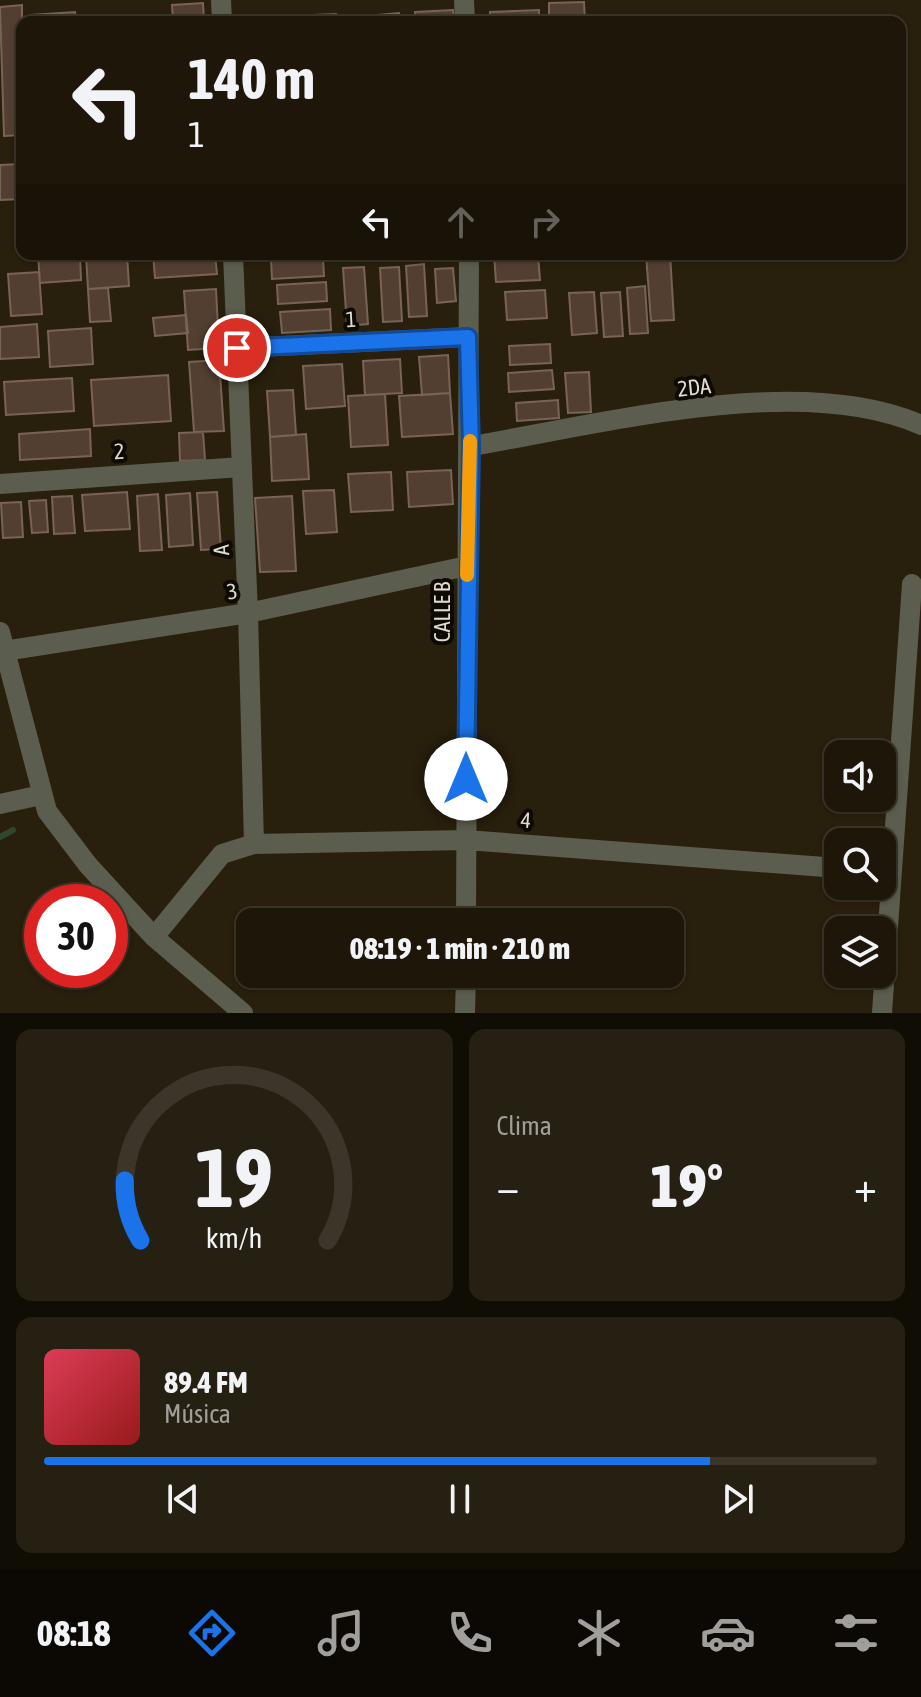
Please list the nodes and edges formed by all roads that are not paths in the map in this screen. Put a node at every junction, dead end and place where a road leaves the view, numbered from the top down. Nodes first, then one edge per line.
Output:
1 (233, 260) edge
2 (469, 260) edge
3 (468, 337) junction
4 (237, 348) junction
5 (921, 424) edge
6 (471, 446) junction
7 (241, 467) junction
8 (0, 484) edge
9 (467, 566) junction
10 (912, 584) dead end
11 (248, 613) junction
12 (2, 641) edge
13 (41, 795) junction
14 (0, 804) edge
15 (890, 828) edge
16 (466, 840) junction
17 (254, 844) junction
18 (824, 867) edge
19 (885, 900) edge
20 (466, 908) edge
21 (154, 937) junction
22 (466, 988) edge
23 (242, 1013) edge
24 (465, 1013) edge
25 (882, 1013) edge

1 - 4 street, A
2 - 3 street, CALLE B
3 - 4 street, 1
3 - 6 street, CALLE B
4 - 7 street, A
5 - 6 street, 2DA
6 - 9 street, CALLE B
7 - 8 street, 2
7 - 11 street, A
9 - 11 street, 3
9 - 16 street, CALLE B
10 - 15 street
11 - 12 street, 3
11 - 17 street, A
12 - 13 street
13 - 14 street
13 - 21 street
16 - 17 street, 4
16 - 18 street, 4
16 - 20 street, CALLE B
17 - 21 street, 4
19 - 25 street
21 - 23 street
22 - 24 street

